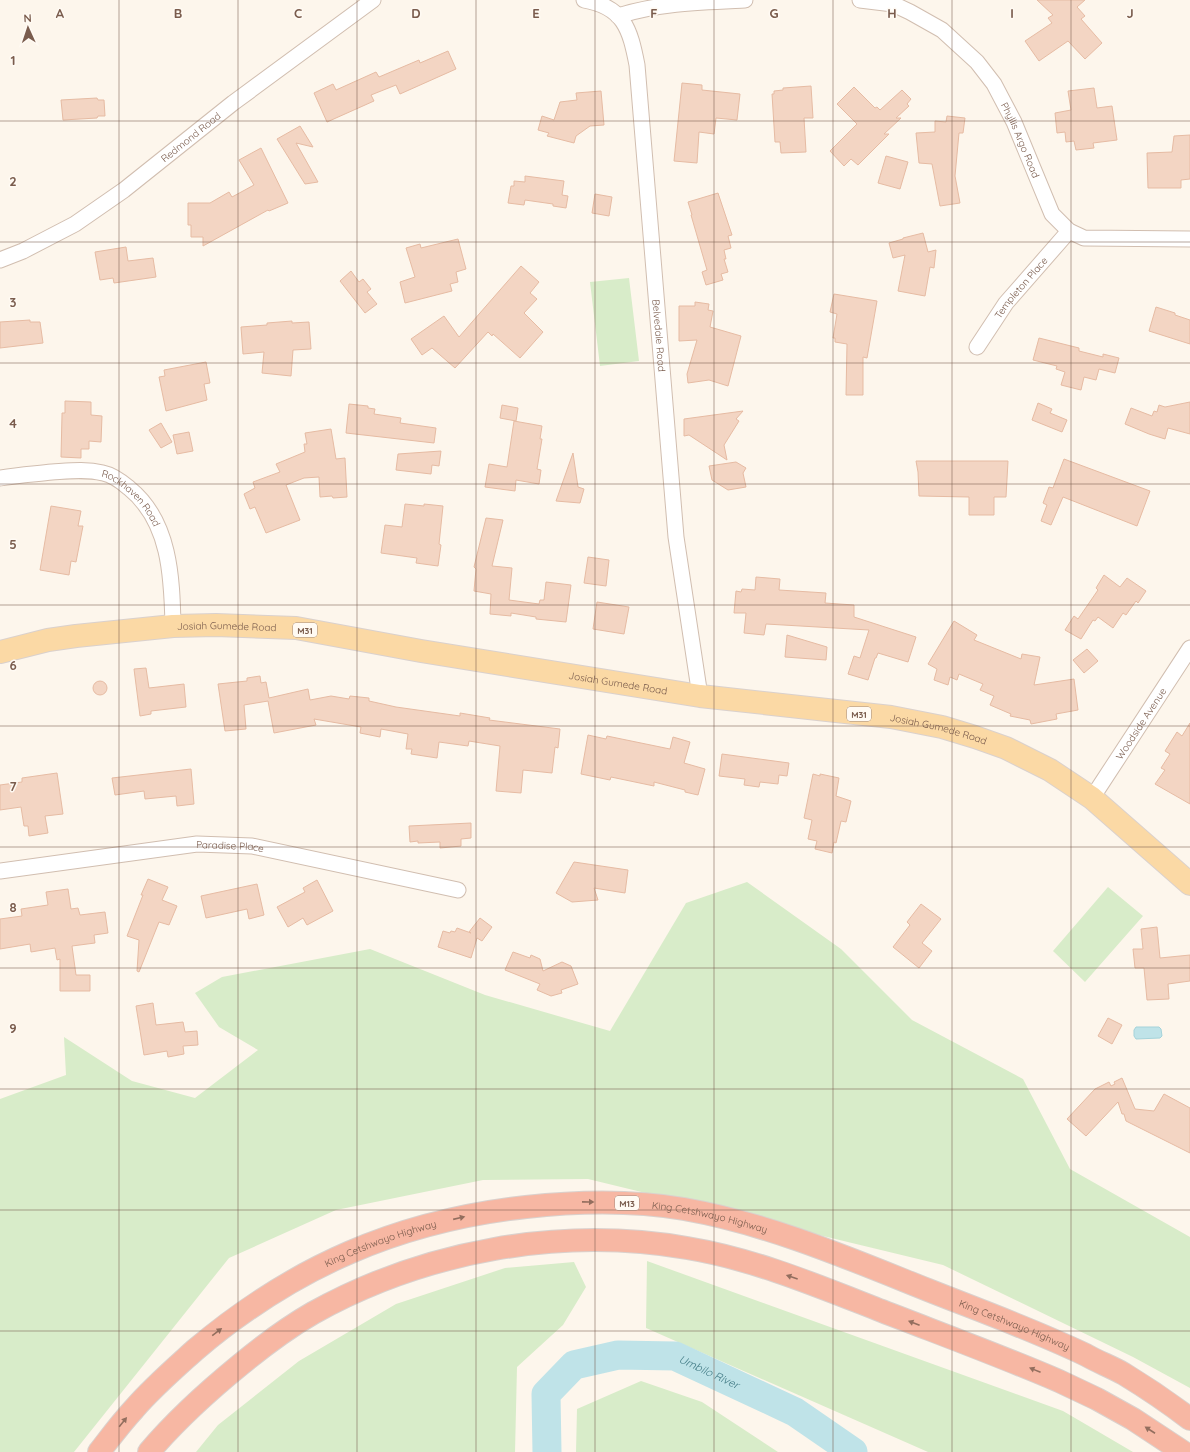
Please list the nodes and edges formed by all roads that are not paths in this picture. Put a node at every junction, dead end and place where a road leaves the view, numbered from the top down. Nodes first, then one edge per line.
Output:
1 (373, 0) edge
2 (584, 0) edge
3 (745, 0) edge
4 (860, 0) edge
5 (618, 16) junction
6 (1069, 231) junction
7 (1190, 239) edge
8 (0, 260) edge
9 (977, 347) dead end
10 (0, 478) edge
11 (173, 626) junction
12 (1190, 648) edge
13 (0, 652) edge
14 (700, 696) junction
15 (1092, 798) junction
16 (0, 870) edge
17 (1190, 884) edge
18 (458, 890) dead end
19 (1190, 1419) edge
20 (99, 1452) edge
21 (149, 1452) edge
22 (1183, 1452) edge

1 - 8 street, Redmond Road
2 - 5 street, Belvedale Road
3 - 5 street
4 - 6 street, Phyllis Argo Road
5 - 14 street, Belvedale Road
6 - 7 street, Phyllis Argo Road
6 - 9 street, Templeton Place
10 - 11 street, Rockhaven Road
11 - 13 main road, Josiah Gumede Road / M31
11 - 14 main road, Josiah Gumede Road / M31
12 - 15 street, Woodside Avenue
14 - 15 main road, Josiah Gumede Road / M31
15 - 17 main road, Josiah Gumede Road / M31
16 - 18 street, Paradise Place
20 -> 19 highway, King Cetshwayo Highway / M13
22 -> 21 highway

